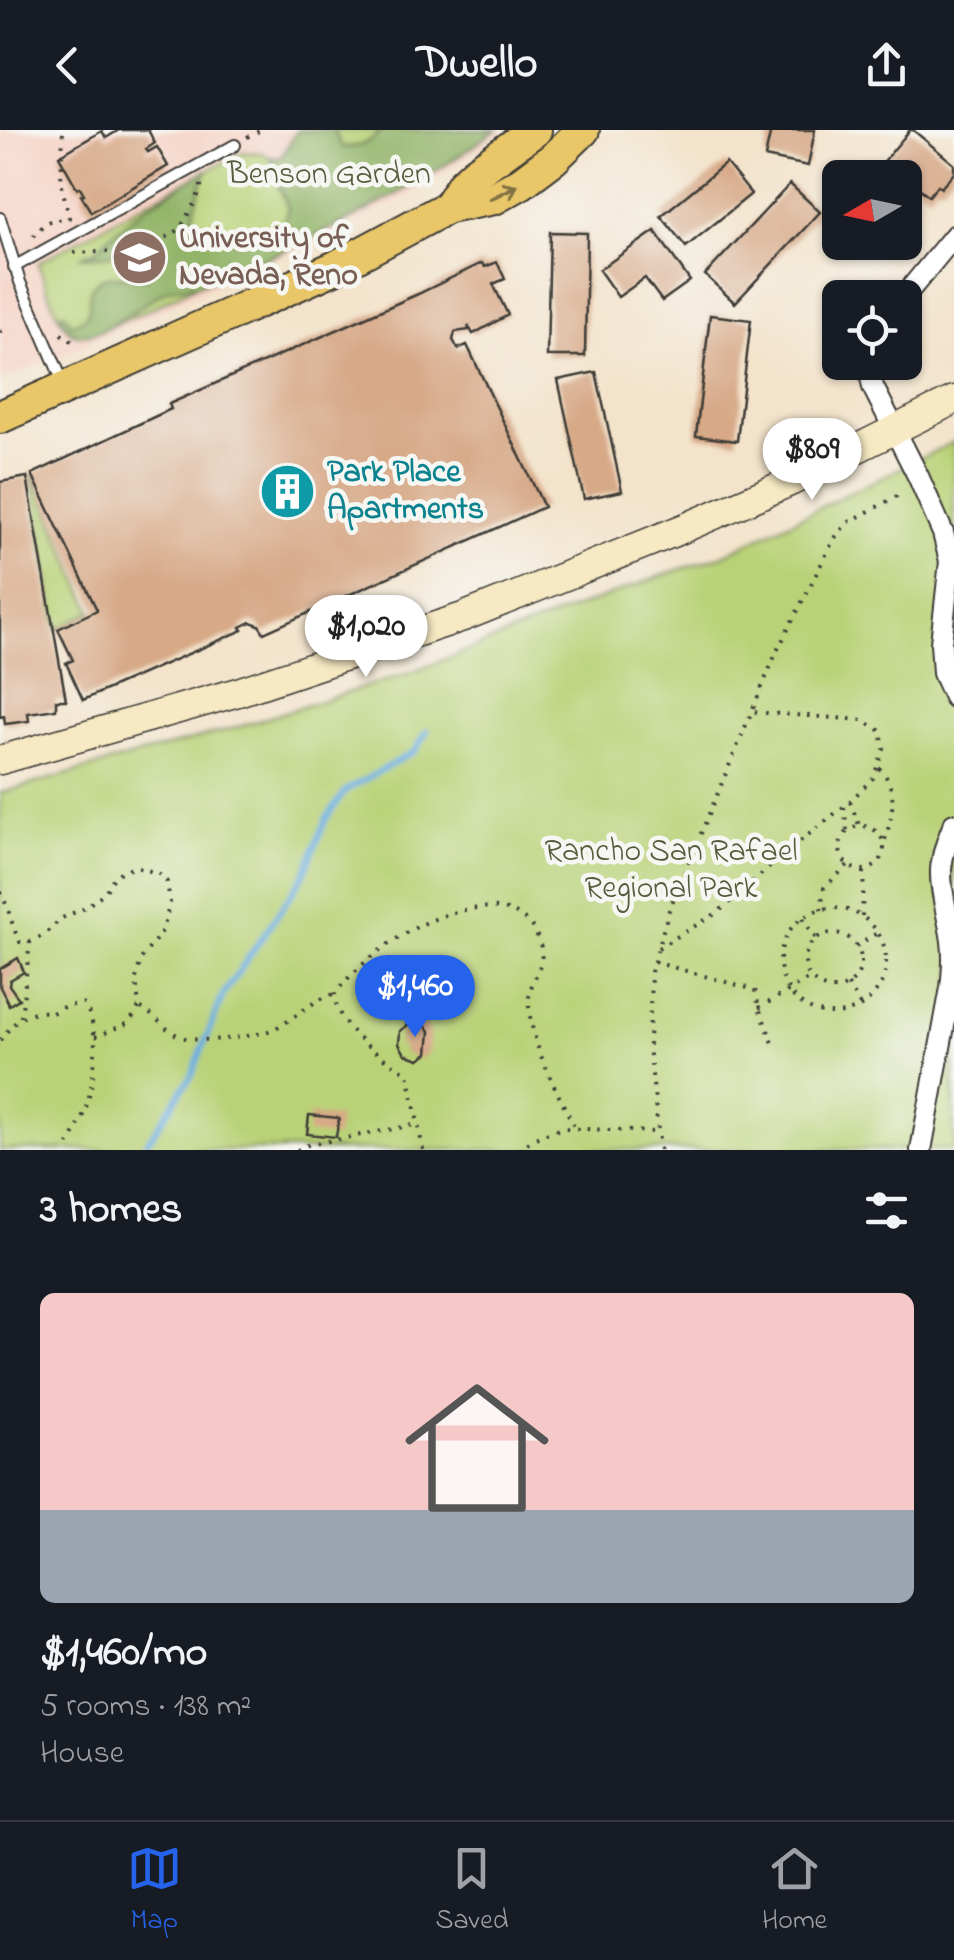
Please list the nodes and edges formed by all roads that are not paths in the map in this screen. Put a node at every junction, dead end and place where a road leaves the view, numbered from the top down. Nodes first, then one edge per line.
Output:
1 (535, 130) edge
2 (582, 130) edge
3 (234, 144) dead end
4 (448, 207) junction
5 (0, 218) edge
6 (954, 236) edge
7 (14, 266) junction
8 (918, 280) edge
9 (872, 380) edge
10 (66, 388) junction
11 (954, 400) edge
12 (0, 417) edge
13 (894, 430) junction
14 (954, 697) edge
15 (0, 760) edge
16 (954, 824) edge
17 (921, 1150) edge

1 - 4 main road
4 -> 2 main road
3 - 7 lane
4 - 10 main road
5 - 7 lane
6 - 8 street
7 - 10 lane
9 - 13 street
10 - 12 main road
11 - 13 main road
13 - 14 street
13 - 15 main road
16 - 17 street

